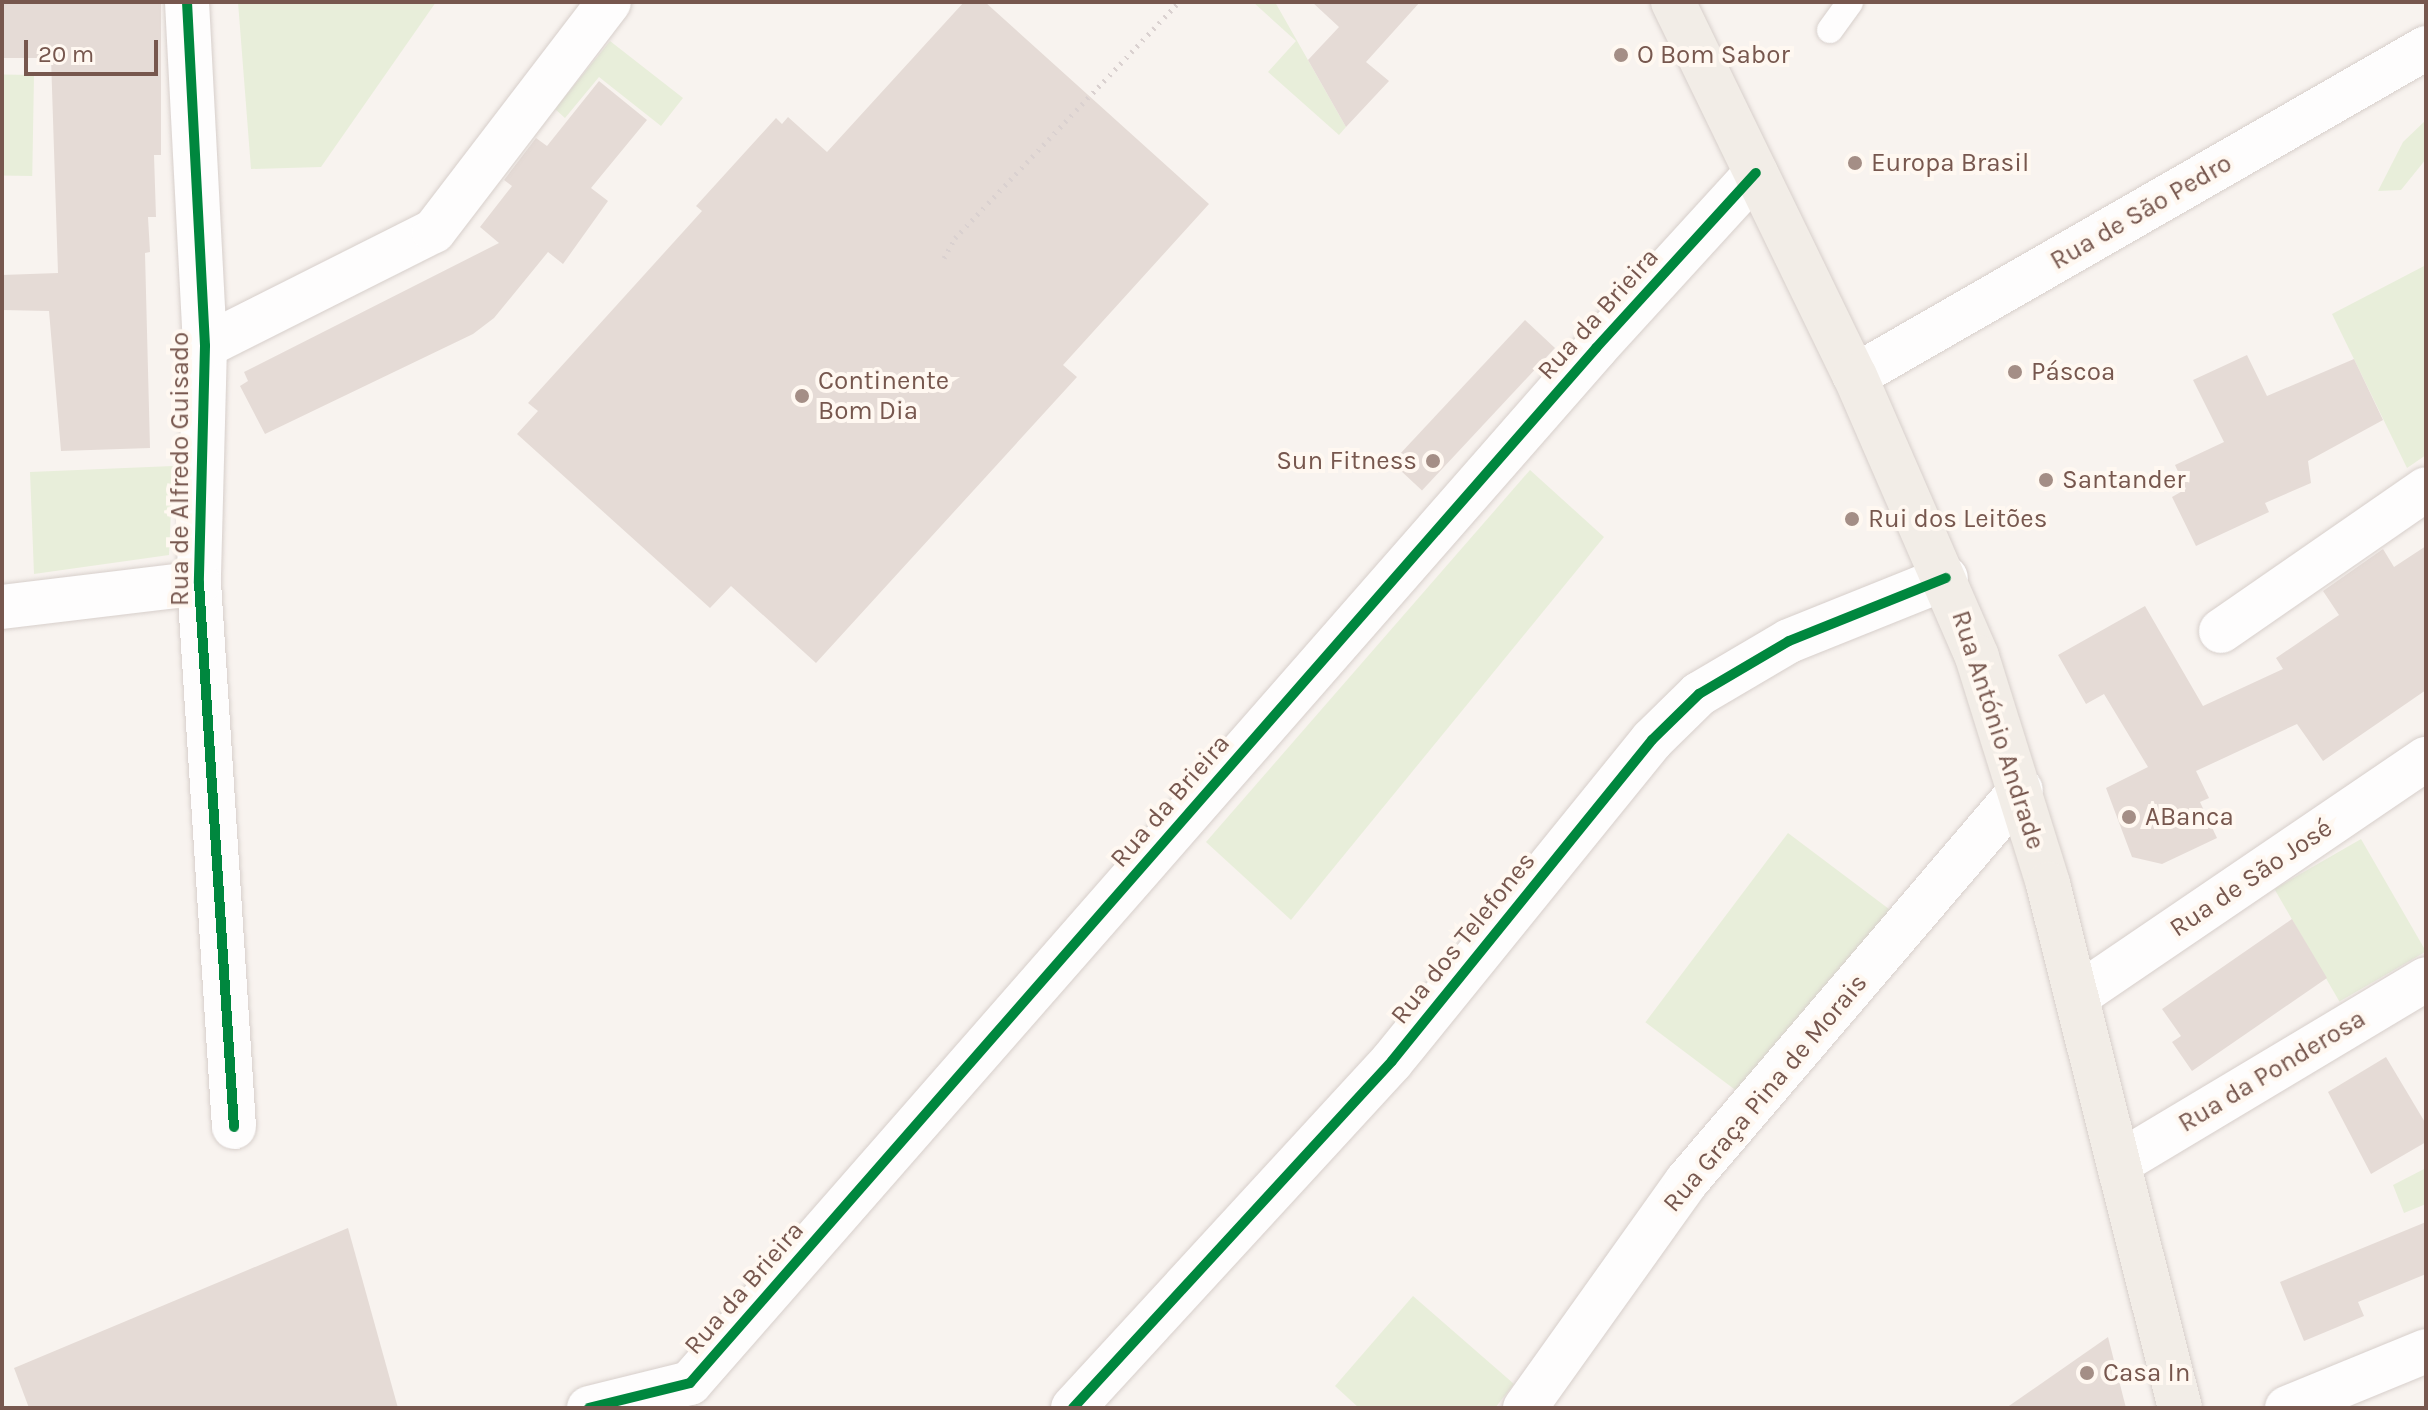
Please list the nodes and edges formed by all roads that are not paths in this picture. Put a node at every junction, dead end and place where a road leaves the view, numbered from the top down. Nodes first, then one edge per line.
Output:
1 (187, 2) edge
2 (609, 2) edge
3 (1673, 2) edge
4 (1850, 2) edge
5 (1830, 30) dead end
6 (2426, 48) edge
7 (1756, 173) junction
8 (205, 346) junction
9 (1855, 376) junction
10 (2426, 489) edge
11 (1946, 578) junction
12 (199, 583) junction
13 (2, 607) edge
14 (2221, 631) dead end
15 (2426, 759) edge
16 (2021, 790) junction
17 (2426, 979) edge
18 (2077, 996) junction
19 (234, 1127) dead end
20 (2119, 1163) junction
21 (2426, 1351) edge
22 (589, 1408) edge
23 (1073, 1408) edge
24 (1525, 1408) edge
25 (2180, 1408) edge
26 (2287, 1408) edge

1 - 8 street, Rua de Alfredo Guisado
2 - 8 street
3 - 7 main road, Rua António Andrade
4 - 5 lane
6 - 9 street, Rua de São Pedro
7 - 9 main road, Rua António Andrade
7 - 22 street, Rua da Brieira
8 - 12 street, Rua de Alfredo Guisado
9 - 11 main road, Rua António Andrade
10 - 14 street
11 - 16 main road, Rua António Andrade
11 - 23 street, Rua dos Telefones
12 - 13 street
12 - 19 street, Rua de Alfredo Guisado
15 - 18 street, Rua de São José
16 - 18 main road, Rua António Andrade
16 - 24 street, Rua Graça Pina de Morais
17 - 20 street, Rua da Ponderosa
18 - 20 main road, Rua António Andrade
20 - 25 main road, Rua António Andrade
21 - 26 street

